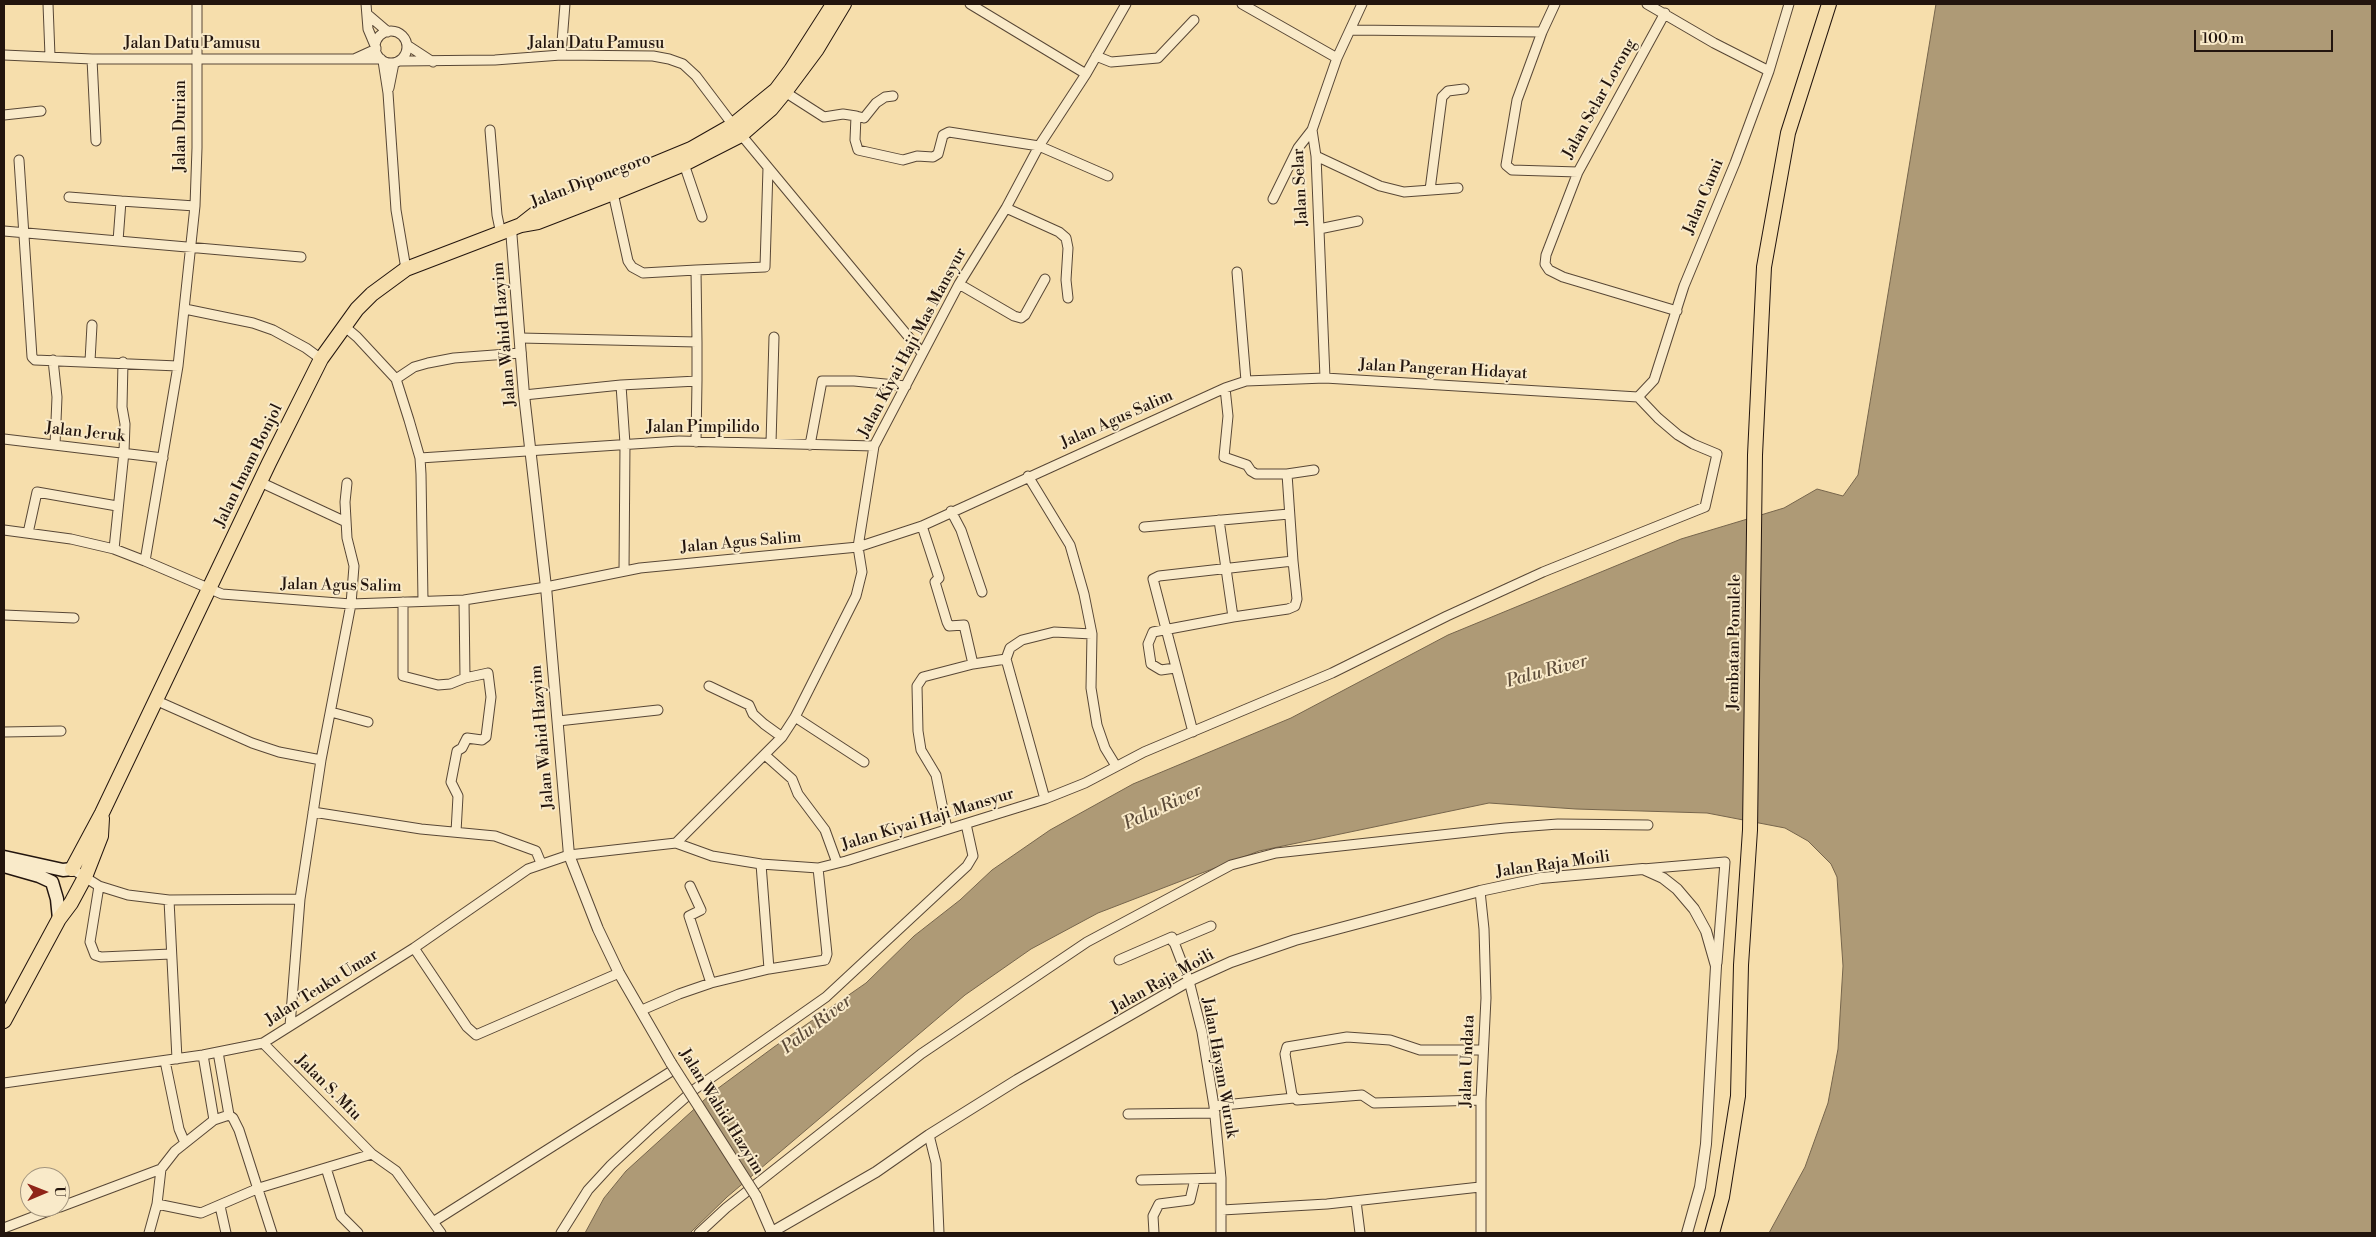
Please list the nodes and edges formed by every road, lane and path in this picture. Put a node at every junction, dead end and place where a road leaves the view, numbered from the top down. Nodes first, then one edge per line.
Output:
1 (48, 4) edge
2 (197, 4) edge
3 (366, 4) edge
4 (565, 4) edge
5 (834, 4) edge
6 (844, 4) edge
7 (970, 4) edge
8 (1126, 4) edge
9 (1242, 4) edge
10 (1362, 4) edge
11 (1555, 4) edge
12 (1647, 4) edge
13 (1789, 4) edge
14 (1829, 4) edge
15 (1665, 13) junction
16 (367, 14) junction
17 (1194, 20) dead end
18 (1350, 30) junction
19 (388, 32) junction
20 (1542, 32) junction
21 (407, 45) junction
22 (376, 49) junction
23 (4, 55) edge
24 (50, 56) junction
25 (561, 56) junction
26 (1096, 56) junction
27 (197, 58) junction
28 (1337, 58) junction
29 (92, 59) junction
30 (351, 60) junction
31 (382, 60) junction
32 (397, 62) junction
33 (433, 62) junction
34 (1769, 71) junction
35 (1086, 74) junction
36 (1464, 89) dead end
37 (785, 92) junction
38 (388, 93) junction
39 (893, 96) dead end
40 (41, 111) dead end
41 (4, 115) edge
42 (856, 116) junction
43 (490, 130) dead end
44 (737, 130) junction
45 (1312, 130) junction
46 (96, 141) dead end
47 (1038, 146) junction
48 (1316, 156) junction
49 (18, 160) dead end
50 (684, 164) junction
51 (768, 168) junction
52 (1578, 172) junction
53 (1108, 176) dead end
54 (1458, 188) dead end
55 (1430, 190) junction
56 (613, 193) junction
57 (69, 197) dead end
58 (1273, 199) dead end
59 (121, 201) junction
60 (195, 206) junction
61 (1006, 208) junction
62 (702, 218) dead end
63 (1358, 221) dead end
64 (1319, 228) junction
65 (511, 229) junction
66 (4, 231) edge
67 (23, 232) junction
68 (118, 241) junction
69 (191, 248) junction
70 (301, 257) dead end
71 (406, 269) junction
72 (696, 270) junction
73 (1237, 272) dead end
74 (1045, 279) dead end
75 (959, 284) junction
76 (1068, 298) dead end
77 (185, 309) junction
78 (1677, 311) junction
79 (92, 325) dead end
80 (344, 326) junction
81 (774, 337) dead end
82 (520, 338) junction
83 (697, 342) junction
84 (922, 352) junction
85 (521, 353) junction
86 (321, 359) junction
87 (53, 360) junction
88 (90, 361) junction
89 (123, 362) junction
90 (178, 366) junction
91 (1325, 378) junction
92 (396, 379) junction
93 (697, 381) junction
94 (1246, 381) junction
95 (621, 385) junction
96 (906, 386) junction
97 (1225, 388) junction
98 (524, 394) junction
99 (1638, 397) junction
100 (4, 439) edge
101 (696, 442) junction
102 (772, 443) junction
103 (625, 444) junction
104 (54, 445) junction
105 (810, 445) junction
106 (874, 446) junction
107 (532, 450) junction
108 (124, 452) junction
109 (163, 458) junction
110 (420, 458) junction
111 (1314, 470) dead end
112 (1287, 474) junction
113 (1028, 476) junction
114 (260, 482) junction
115 (348, 482) dead end
116 (117, 506) junction
117 (951, 511) junction
118 (1289, 514) junction
119 (1219, 520) junction
120 (346, 522) junction
121 (922, 526) junction
122 (1144, 527) dead end
123 (4, 530) edge
124 (28, 533) junction
125 (858, 547) junction
126 (114, 549) junction
127 (145, 560) junction
128 (1293, 561) junction
129 (1226, 568) junction
130 (624, 571) junction
131 (546, 587) junction
132 (209, 590) junction
133 (982, 592) dead end
134 (424, 600) junction
135 (464, 600) junction
136 (403, 602) junction
137 (351, 604) junction
138 (4, 615) edge
139 (1233, 617) junction
140 (74, 618) dead end
141 (1164, 628) junction
142 (1092, 634) junction
143 (1006, 659) junction
144 (973, 664) junction
145 (1175, 668) junction
146 (465, 678) junction
147 (709, 686) dead end
148 (155, 700) junction
149 (658, 710) dead end
150 (331, 712) junction
151 (794, 719) junction
152 (558, 721) junction
153 (368, 722) dead end
154 (61, 730) dead end
155 (4, 732) edge
156 (1193, 732) junction
157 (783, 736) junction
158 (765, 755) junction
159 (322, 760) junction
160 (864, 762) dead end
161 (1116, 766) junction
162 (1045, 799) junction
163 (313, 812) junction
164 (102, 813) junction
165 (966, 824) junction
166 (1648, 825) dead end
167 (947, 829) junction
168 (456, 832) junction
169 (676, 843) junction
170 (568, 855) junction
171 (4, 857) edge
172 (541, 863) junction
173 (837, 863) junction
174 (761, 864) junction
175 (4, 866) edge
176 (818, 868) junction
177 (72, 869) junction
178 (1642, 869) junction
179 (85, 877) junction
180 (99, 886) junction
181 (690, 886) dead end
182 (1480, 891) junction
183 (300, 899) junction
184 (169, 900) junction
185 (58, 919) junction
186 (1211, 926) dead end
187 (1173, 942) junction
188 (414, 948) junction
189 (171, 954) junction
190 (1119, 960) dead end
191 (1716, 966) junction
192 (769, 969) junction
193 (619, 973) junction
194 (1188, 982) junction
195 (711, 984) junction
196 (642, 1010) junction
197 (4, 1020) edge
198 (290, 1026) junction
199 (263, 1043) junction
200 (1483, 1050) junction
201 (218, 1052) junction
202 (204, 1055) junction
203 (177, 1059) junction
204 (165, 1061) junction
205 (673, 1066) junction
206 (4, 1083) edge
207 (1294, 1098) junction
208 (1481, 1100) junction
209 (1214, 1110) junction
210 (1128, 1114) dead end
211 (229, 1115) junction
212 (214, 1120) junction
213 (928, 1135) junction
214 (184, 1143) junction
215 (372, 1154) junction
216 (326, 1168) junction
217 (160, 1169) junction
218 (1221, 1178) junction
219 (1195, 1179) junction
220 (1141, 1180) dead end
221 (1480, 1187) junction
222 (259, 1188) junction
223 (1356, 1201) junction
224 (70, 1203) edge
225 (156, 1204) junction
226 (220, 1206) junction
227 (1222, 1210) junction
228 (33, 1217) edge
229 (433, 1222) junction
230 (4, 1228) edge
231 (149, 1233) edge
232 (226, 1233) edge
233 (272, 1233) edge
234 (358, 1233) edge
235 (441, 1233) edge
236 (561, 1233) edge
237 (699, 1233) edge
238 (772, 1233) edge
239 (938, 1233) edge
240 (1154, 1233) edge
241 (1221, 1233) edge
242 (1360, 1233) edge
243 (1481, 1233) edge
244 (1687, 1233) edge
245 (1712, 1233) edge

1 - 24 street
2 - 27 street, Jalan Durian
3 - 16 street
4 - 25 street
5 - 44 main road, Jalan Diponegoro
6 - 37 main road, Jalan Diponegoro
7 - 35 street
8 - 26 street, Jalan Kiyai Haji Mas Mansyur
9 - 28 street
10 - 18 street, Jalan Selar
11 - 20 street, Jalan Selar Lorong
12 - 15 street
13 - 34 street, Jalan Cumi
14 - 245 main road, Jembatan Ponulele
15 - 34 street
15 - 52 street, Jalan Selar Lorong
16 - 19 street
16 - 22 street
17 - 26 street
18 - 20 street
18 - 28 street, Jalan Selar
19 - 21 street
19 - 22 street
20 - 52 street, Jalan Selar Lorong
21 - 32 street
21 - 33 street
22 - 30 street
22 - 31 street
23 - 24 street, Jalan Datu Pamusu
24 - 29 street, Jalan Datu Pamusu
25 - 33 street, Jalan Datu Pamusu
25 - 44 street, Jalan Datu Pamusu
26 - 35 street, Jalan Kiyai Haji Mas Mansyur
27 - 29 street, Jalan Datu Pamusu
27 - 30 street, Jalan Datu Pamusu
27 - 60 street, Jalan Durian
28 - 45 street, Jalan Selar
29 - 46 street
30 - 31 street, Jalan Datu Pamusu
31 - 32 street
31 - 38 street
32 - 33 street, Jalan Datu Pamusu
32 - 38 street
34 - 78 street, Jalan Cumi
35 - 47 street, Jalan Kiyai Haji Mas Mansyur
36 - 55 street
37 - 42 street
37 - 44 main road, Jalan Diponegoro
38 - 71 street
39 - 42 street
40 - 41 street
42 - 47 street
43 - 65 street
44 - 50 main road, Jalan Diponegoro
44 - 51 street, Jalan Datu Pamusu
44 - 65 main road, Jalan Diponegoro
45 - 48 street, Jalan Selar
45 - 58 street
47 - 53 street
47 - 61 street, Jalan Kiyai Haji Mas Mansyur
48 - 55 street
48 - 64 street, Jalan Selar
49 - 67 street
50 - 56 main road, Jalan Diponegoro
50 - 62 street
51 - 72 street
51 - 84 street, Jalan Datu Pamusu
52 - 78 street
54 - 55 street
56 - 65 main road, Jalan Diponegoro
56 - 72 street
57 - 59 street
59 - 60 street
59 - 68 street
60 - 69 street, Jalan Durian
61 - 75 street, Jalan Kiyai Haji Mas Mansyur
61 - 76 street
63 - 64 street
64 - 91 street, Jalan Selar
65 - 71 main road, Jalan Imam Bonjol
65 - 82 street, Jalan Wahid Hazyim
66 - 67 street
67 - 68 street
67 - 87 street
68 - 69 street
69 - 70 street
69 - 77 street, Jalan Durian
71 - 80 main road, Jalan Imam Bonjol
72 - 83 street
73 - 94 street
74 - 75 street
75 - 84 street, Jalan Kiyai Haji Mas Mansyur
77 - 86 street
77 - 90 street, Jalan Durian
78 - 99 street, Jalan Cumi
79 - 88 street
80 - 86 main road, Jalan Imam Bonjol
80 - 92 street
81 - 102 street
82 - 83 street
82 - 85 street, Jalan Wahid Hazyim
83 - 93 street
84 - 96 street, Jalan Kiyai Haji Mas Mansyur
85 - 92 street
85 - 98 street, Jalan Wahid Hazyim
86 - 114 main road, Jalan Imam Bonjol
87 - 88 street
87 - 104 street
88 - 89 street
89 - 90 street
89 - 108 street
90 - 109 street, Jalan Durian
91 - 94 street, Jalan Pangeran Hidayat
91 - 99 street, Jalan Pangeran Hidayat
92 - 110 street
93 - 95 street
93 - 101 street
94 - 97 street, Jalan Agus Salim
95 - 98 street
95 - 103 street
96 - 105 street
96 - 106 street, Jalan Kiyai Haji Mas Mansyur
97 - 112 street
97 - 113 street, Jalan Agus Salim
98 - 107 street, Jalan Wahid Hazyim
99 - 156 street, Jalan Kiyai Haji Mansyur
100 - 104 street, Jalan Jeruk
101 - 102 street, Jalan Pimpilido
101 - 103 street, Jalan Pimpilido
102 - 105 street, Jalan Pimpilido
103 - 107 street, Jalan Pimpilido
103 - 130 street
104 - 108 street, Jalan Jeruk
105 - 106 street, Jalan Pimpilido
106 - 125 street, Jalan Kiyai Haji Mas Mansyur
107 - 110 street, Jalan Pimpilido
107 - 131 street, Jalan Wahid Hazyim
108 - 109 street, Jalan Jeruk
108 - 116 street
109 - 127 street, Jalan Durian
110 - 134 street
111 - 112 street
112 - 118 street
113 - 117 street, Jalan Agus Salim
113 - 142 street
114 - 120 street
114 - 132 main road, Jalan Imam Bonjol
115 - 120 street
116 - 124 street
116 - 126 street
117 - 121 street, Jalan Agus Salim
117 - 133 street
118 - 119 street
118 - 128 street
119 - 122 street
119 - 129 street
120 - 137 street
121 - 125 street, Jalan Agus Salim
121 - 144 street
123 - 124 street, Jalan Agus Salim
124 - 126 street, Jalan Agus Salim
125 - 130 street, Jalan Agus Salim
125 - 151 street, Jalan Kiyai Haji Mas Mansyur
126 - 127 street, Jalan Agus Salim
127 - 132 street, Jalan Agus Salim
128 - 129 street
128 - 139 street
129 - 139 street
129 - 141 street
130 - 131 street, Jalan Agus Salim
131 - 135 street, Jalan Agus Salim
131 - 152 street, Jalan Wahid Hazyim
132 - 137 street, Jalan Agus Salim
132 - 148 main road, Jalan Imam Bonjol
134 - 135 street, Jalan Agus Salim
134 - 136 street, Jalan Agus Salim
135 - 146 street
136 - 137 street, Jalan Agus Salim
136 - 146 street
137 - 150 street
138 - 140 street
139 - 141 street
141 - 145 street
141 - 145 street
142 - 143 street
142 - 161 street
143 - 144 street
143 - 162 street
144 - 167 street
145 - 156 street
146 - 168 street
147 - 157 street
148 - 159 street
148 - 164 main road, Jalan Imam Bonjol
149 - 152 street
150 - 153 street
150 - 159 street
151 - 157 street, Jalan Kiyai Haji Mas Mansyur
151 - 160 street
152 - 170 street, Jalan Wahid Hazyim
154 - 155 street
156 - 161 street, Jalan Kiyai Haji Mansyur
157 - 158 street, Jalan Kiyai Haji Mas Mansyur
158 - 169 street, Jalan Kiyai Haji Mas Mansyur
158 - 173 street
159 - 163 street
161 - 162 street, Jalan Kiyai Haji Mansyur
162 - 165 street, Jalan Kiyai Haji Mansyur
163 - 168 street
163 - 183 street
164 - 177 main road, Jalan Imam Bonjol
164 - 179 main road, Jalan Imam Bonjol
165 - 167 street, Jalan Kiyai Haji Mansyur
165 - 236 street
166 - 237 street
167 - 173 street, Jalan Kiyai Haji Mansyur
168 - 172 street
169 - 170 street
169 - 174 street, Jalan Kiyai Haji Mansyur
170 - 172 street, Jalan Teuku Umar
170 - 193 street, Jalan Wahid Hazyim
171 - 177 main road
172 - 188 street, Jalan Teuku Umar
173 - 176 street, Jalan Kiyai Haji Mansyur
174 - 176 street, Jalan Kiyai Haji Mansyur
174 - 192 street
175 - 185 main road
176 - 192 street
177 - 179 street
178 - 182 street, Jalan Raja Moili
178 - 191 street
178 - 191 street
179 - 180 street
179 - 185 main road, Jalan Imam Bonjol
180 - 184 street
180 - 189 street
181 - 195 street
182 - 194 street, Jalan Raja Moili
182 - 200 street, Jalan Undata
183 - 184 street
183 - 198 street
184 - 189 street
185 - 197 main road, Jalan Imam Bonjol
186 - 187 street
187 - 190 street
187 - 194 street, Jalan Hayam Wuruk
188 - 193 street
188 - 198 street, Jalan Teuku Umar
189 - 203 street
191 - 244 street
192 - 195 street
193 - 196 street, Jalan Wahid Hazyim
194 - 209 street, Jalan Hayam Wuruk
194 - 213 street, Jalan Raja Moili
195 - 196 street
196 - 205 street, Jalan Wahid Hazyim
198 - 199 street, Jalan Teuku Umar
199 - 201 street, Jalan Teuku Umar
199 - 215 street, Jalan S. Miu
200 - 207 street
200 - 208 street, Jalan Undata
201 - 202 street, Jalan Teuku Umar
201 - 211 street
202 - 203 street, Jalan Teuku Umar
202 - 212 street
203 - 204 street, Jalan Teuku Umar
204 - 206 street, Jalan Teuku Umar
204 - 214 street
205 - 229 street
205 - 238 street, Jalan Wahid Hazyim, bridge
207 - 208 street
207 - 209 street
208 - 221 street, Jalan Undata
209 - 210 street
209 - 218 street, Jalan Hayam Wuruk
211 - 212 street
211 - 222 street
212 - 214 street
213 - 238 street, Jalan Raja Moili
213 - 239 street
214 - 217 street
215 - 216 street
215 - 229 street, Jalan S. Miu
216 - 222 street
216 - 234 street
217 - 224 street
217 - 225 street
218 - 219 street
218 - 227 street, Jalan Hayam Wuruk
219 - 220 street
219 - 240 street
221 - 223 street
221 - 243 street, Jalan Undata
222 - 226 street
222 - 233 street
223 - 227 street
223 - 242 street
225 - 226 street
225 - 231 street
226 - 232 street
227 - 241 street, Jalan Hayam Wuruk
228 - 230 street
229 - 235 street, Jalan S. Miu

